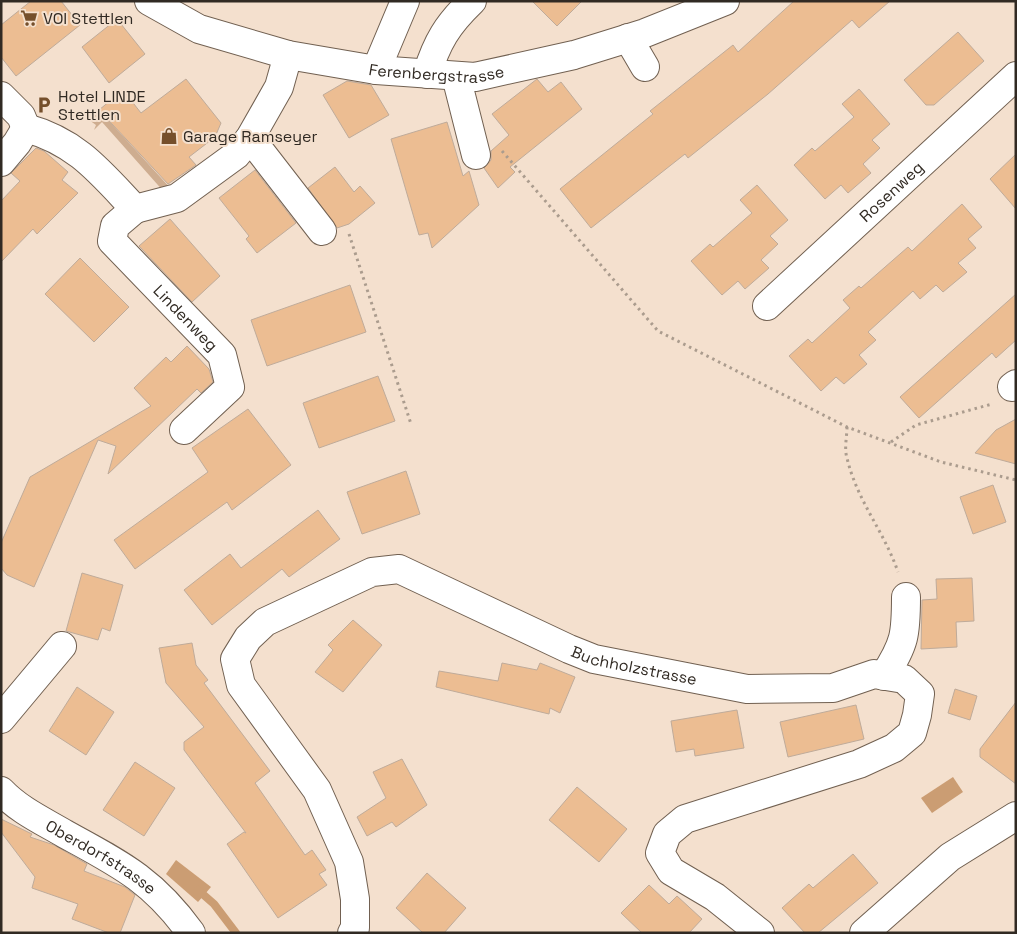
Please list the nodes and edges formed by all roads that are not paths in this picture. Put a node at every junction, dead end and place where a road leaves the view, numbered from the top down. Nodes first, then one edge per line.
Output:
1 (149, 1) edge
2 (405, 1) edge
3 (472, 1) edge
4 (725, 1) edge
5 (628, 38) junction
6 (288, 55) junction
7 (646, 68) dead end
8 (376, 70) junction
9 (427, 74) junction
10 (456, 76) junction
11 (1016, 76) edge
12 (1, 96) edge
13 (26, 128) junction
14 (250, 138) junction
15 (487, 150) road end
16 (1, 162) edge
17 (135, 208) junction
18 (322, 230) road end
19 (767, 306) dead end
20 (184, 430) dead end
21 (906, 597) road end
22 (62, 646) dead end
23 (884, 676) junction
24 (1, 719) edge
25 (1, 791) edge
26 (1016, 816) edge
27 (359, 931) edge
28 (191, 933) edge
29 (760, 933) edge
30 (864, 933) edge

1 - 6 street, Ferenbergstrasse
2 - 8 street
3 - 9 street
4 - 5 street, Ferenbergstrasse
5 - 7 street
5 - 10 street, Ferenbergstrasse
6 - 8 street, Ferenbergstrasse
6 - 14 street, Lindenweg
8 - 9 street, Ferenbergstrasse
9 - 10 street, Ferenbergstrasse
10 - 15 street
11 - 19 street, Rosenweg
12 - 13 street
13 - 16 street
13 - 17 street
14 - 17 street, Lindenweg
14 - 18 street
17 - 20 street, Lindenweg
21 - 23 street
22 - 24 street
23 - 27 street, Buchholzstrasse
23 - 29 street, Buchholzstrasse
25 - 28 street, Oberdorfstrasse
26 - 30 street

